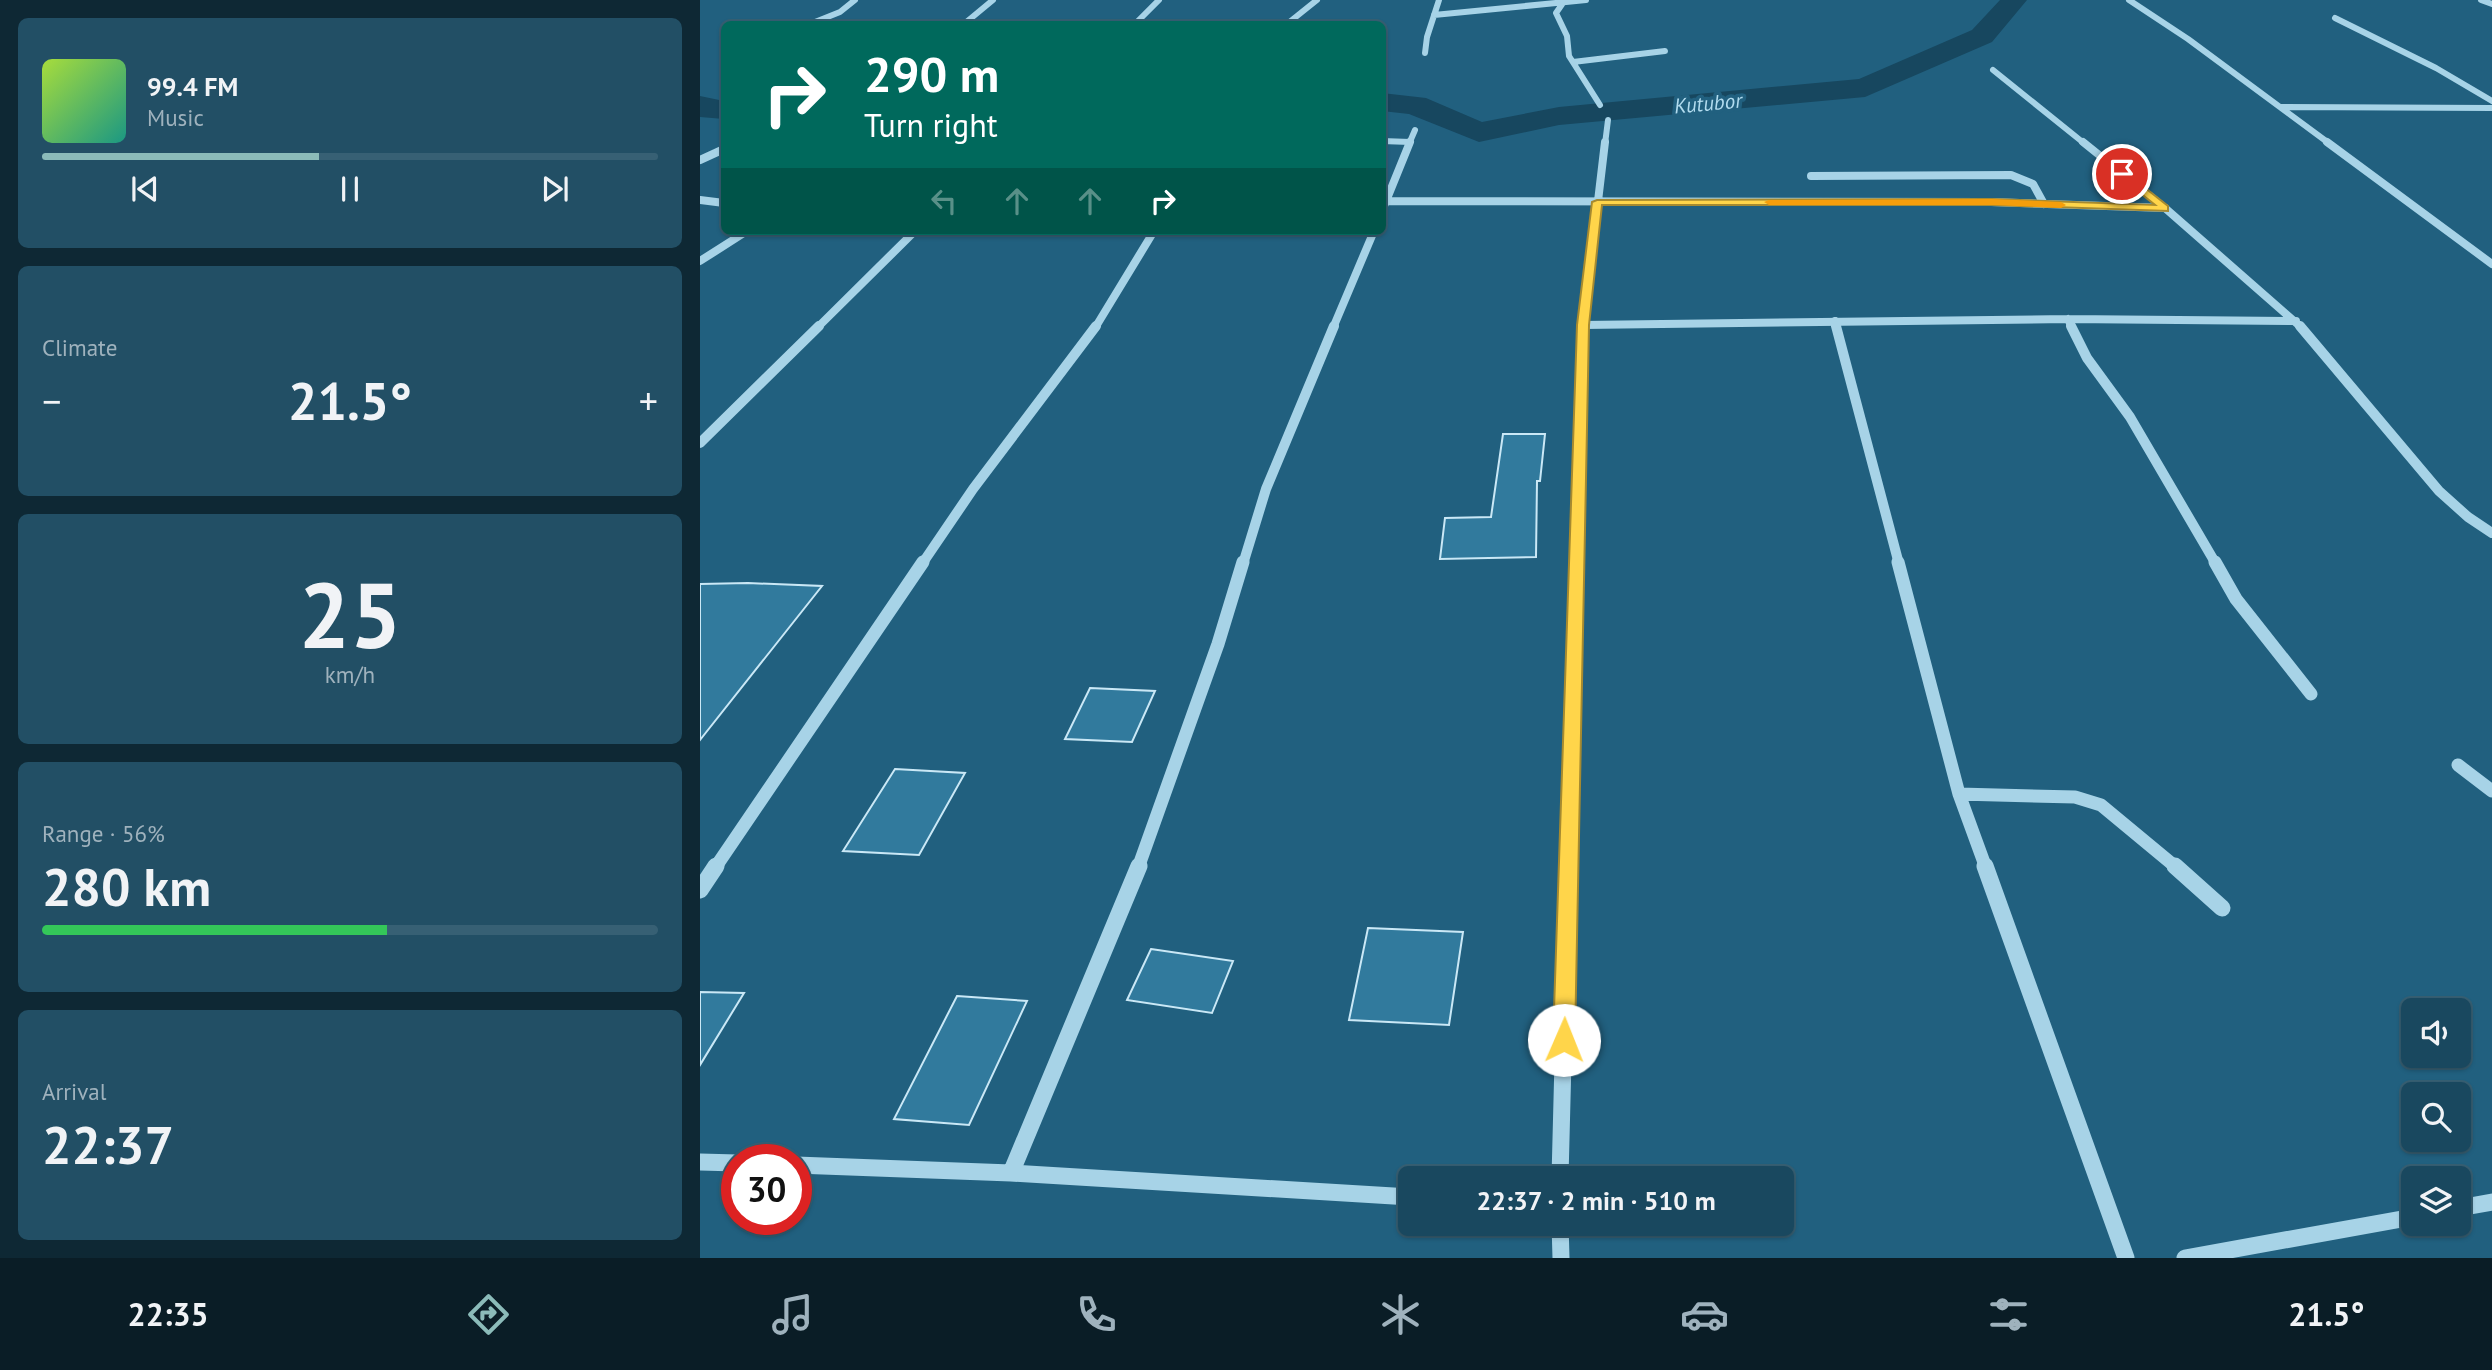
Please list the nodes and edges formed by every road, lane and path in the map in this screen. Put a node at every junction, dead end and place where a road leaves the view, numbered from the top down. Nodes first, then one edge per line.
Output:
1 (855, 0) edge
2 (993, 0) edge
3 (1159, 0) edge
4 (1318, 0) edge
5 (1439, 0) edge
6 (1586, 0) edge
7 (2129, 0) edge
8 (2481, 0) edge
9 (1566, 1) edge
10 (2492, 4) edge
11 (1434, 15) junction
12 (2335, 18) dead end
13 (818, 21) edge
14 (968, 21) edge
15 (1138, 21) edge
16 (1291, 21) edge
17 (1665, 51) dead end
18 (1425, 53) dead end
19 (1573, 62) junction
20 (1993, 70) dead end
21 (2492, 101) edge
22 (1600, 105) dead end
23 (2280, 107) junction
24 (2492, 108) edge
25 (1608, 120) dead end
26 (1415, 130) dead end
27 (1386, 141) edge
28 (1410, 142) junction
29 (721, 150) edge
30 (700, 160) edge
31 (1811, 176) dead end
32 (700, 200) edge
33 (1387, 201) joint
34 (1597, 202) junction
35 (721, 203) edge
36 (2044, 204) junction
37 (2165, 208) junction
38 (741, 235) edge
39 (911, 235) edge
40 (1152, 235) edge
41 (1372, 235) edge
42 (700, 261) edge
43 (2492, 264) edge
44 (2068, 319) junction
45 (1835, 321) junction
46 (2296, 321) junction
47 (1583, 325) junction
48 (700, 443) edge
49 (2492, 533) edge
50 (2311, 694) dead end
51 (2458, 765) dead end
52 (2492, 791) edge
53 (1959, 794) junction
54 (700, 890) edge
55 (2222, 908) dead end
56 (700, 1162) edge
57 (721, 1163) edge
58 (812, 1166) edge
59 (1560, 1166) edge
60 (1011, 1173) junction
61 (1398, 1196) edge
62 (2492, 1202) edge
63 (2471, 1206) edge
64 (2401, 1219) edge
65 (1560, 1236) edge
66 (1561, 1258) edge
67 (2126, 1258) edge
68 (2185, 1258) edge

1 - 13 street
2 - 14 street
3 - 15 street
4 - 16 street
5 - 11 street
6 - 9 street
7 - 23 street
8 - 10 street
9 - 11 street
9 - 19 street
11 - 18 street
12 - 21 street
17 - 19 street
19 - 22 street
20 - 37 street
23 - 24 street
23 - 43 street
25 - 34 street
26 - 28 street
27 - 28 street
28 - 33 street
29 - 30 street
31 - 36 street
32 - 35 street
33 - 34 street
34 - 36 street
34 - 47 street
36 - 37 street
37 - 46 street
38 - 42 street
39 - 48 street
40 - 54 street
41 - 60 street
44 - 45 street
44 - 46 street
44 - 50 street
45 - 47 street
45 - 53 street
46 - 49 street
47 - 59 street
51 - 52 street
53 - 55 street
53 - 67 street
56 - 57 street
58 - 60 street
60 - 61 street
62 - 63 street
64 - 68 street
65 - 66 street

